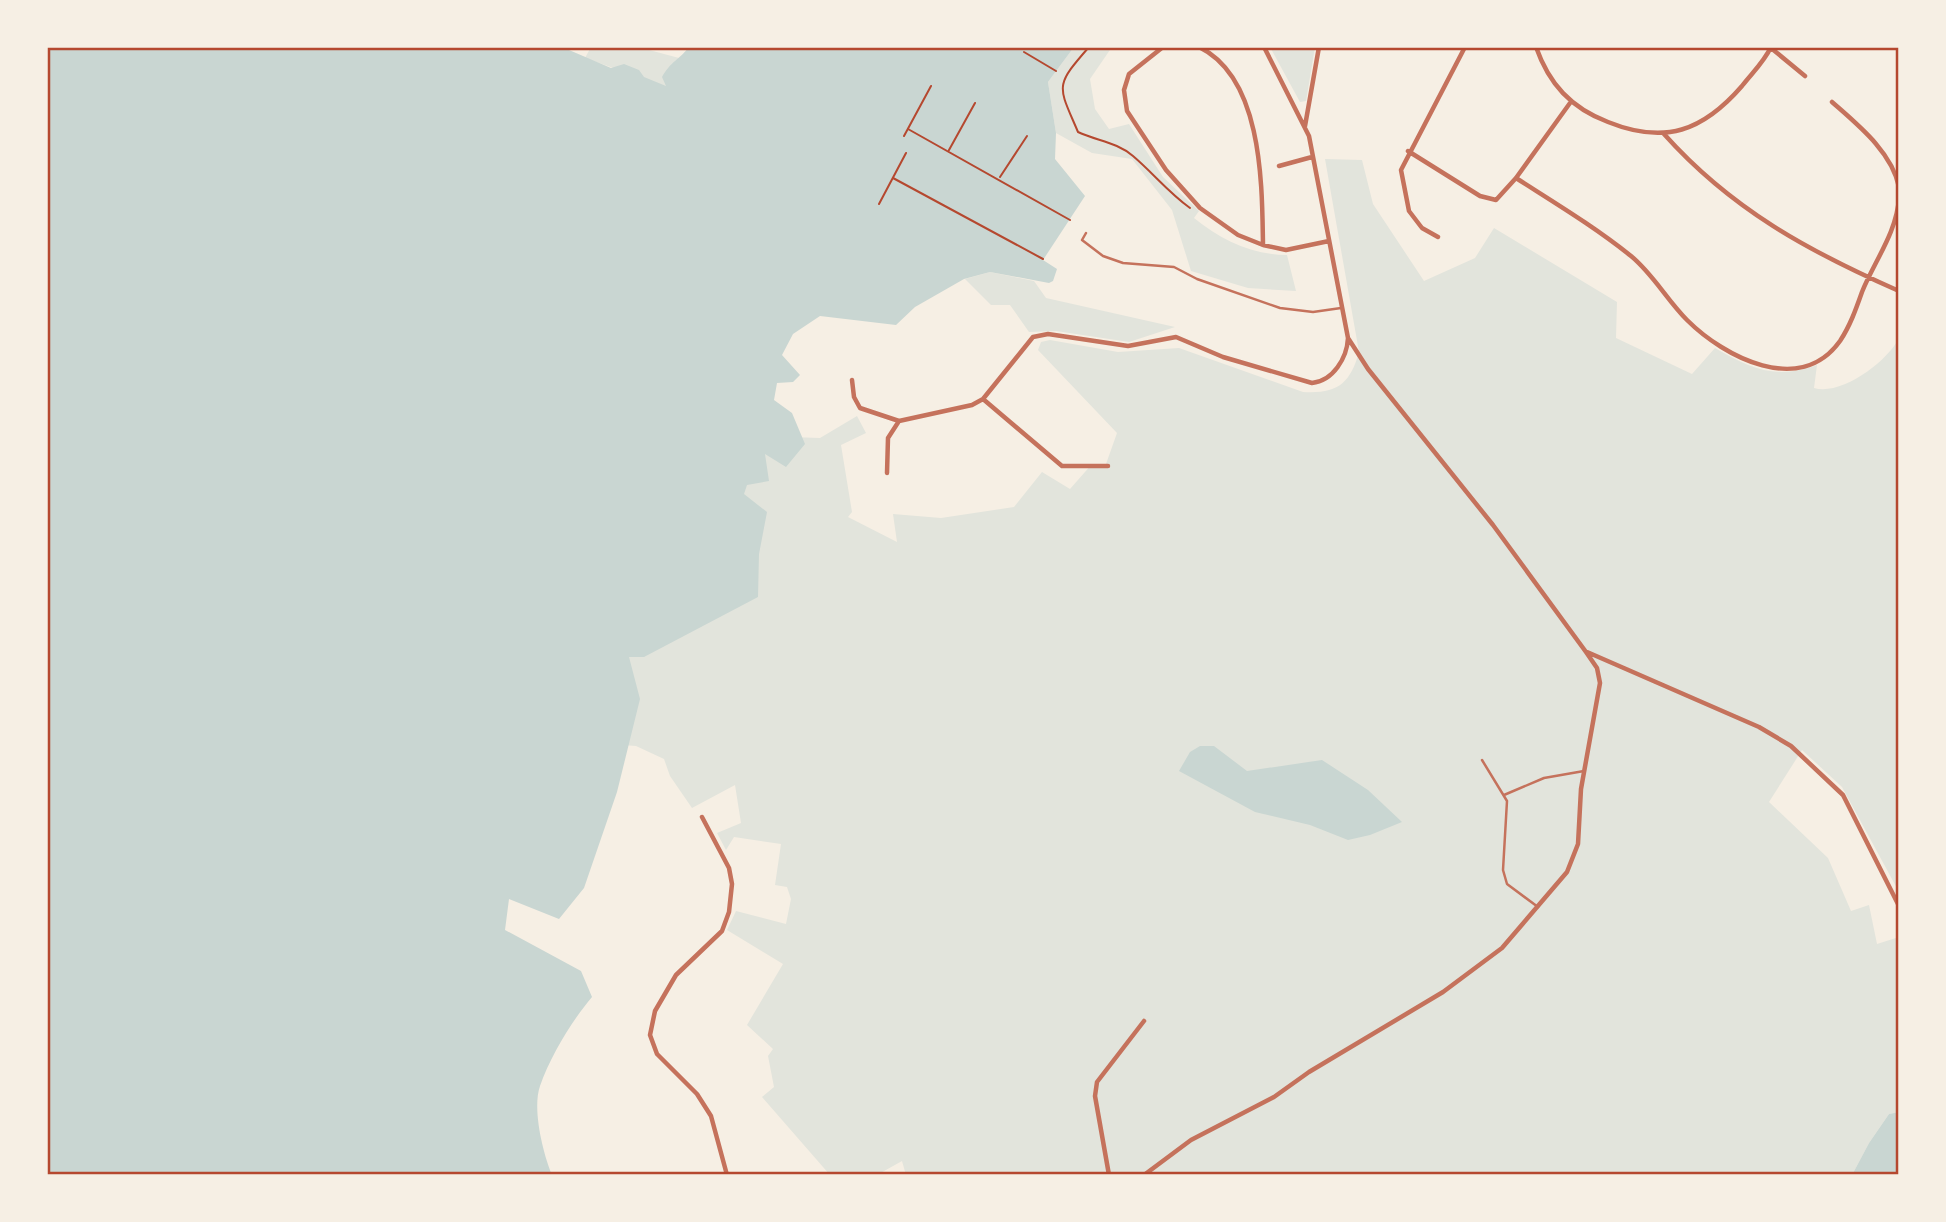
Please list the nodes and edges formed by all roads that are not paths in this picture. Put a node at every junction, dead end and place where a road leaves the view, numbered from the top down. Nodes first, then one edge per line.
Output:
1 (1163, 47) edge
2 (1199, 47) edge
3 (1264, 47) edge
4 (1319, 47) edge
5 (1465, 47) edge
6 (1536, 47) edge
7 (1771, 48) edge
8 (1805, 76) dead end
9 (1832, 102) dead end
10 (1570, 103) junction
11 (1305, 126) junction
12 (1664, 134) junction
13 (1408, 151) junction
14 (1312, 157) junction
15 (1279, 166) dead end
16 (1516, 178) junction
17 (1899, 187) edge
18 (1899, 198) edge
19 (1086, 233) dead end
20 (1438, 237) dead end
21 (1329, 241) junction
22 (1263, 245) junction
23 (1869, 278) junction
24 (1899, 291) edge
25 (1341, 308) junction
26 (1349, 338) junction
27 (852, 380) dead end
28 (983, 399) junction
29 (899, 421) junction
30 (1108, 466) dead end
31 (887, 473) dead end
32 (1586, 652) junction
33 (1482, 760) dead end
34 (1584, 771) junction
35 (1504, 795) junction
36 (702, 817) dead end
37 (1899, 906) edge
38 (1538, 907) junction
39 (1144, 1021) dead end
40 (727, 1175) edge
41 (1109, 1175) edge
42 (1144, 1175) edge

1 - 22 street
2 - 22 street
3 - 11 street
4 - 11 street
5 - 13 street
6 - 10 street
7 - 8 street
7 - 12 street
9 - 17 street
10 - 12 street
10 - 16 street
11 - 14 street
12 - 23 street
13 - 16 street
13 - 20 street
14 - 15 street
14 - 21 street
16 - 23 street
18 - 23 street
19 - 25 lane
21 - 22 street
21 - 25 street
23 - 24 street
25 - 26 street
26 - 28 street
26 - 32 street
27 - 29 street
28 - 29 street
28 - 30 street
29 - 31 street
32 - 34 street
32 - 37 street
33 - 35 lane
34 - 35 lane
34 - 38 street
35 - 38 lane
36 - 40 street
38 - 42 street
39 - 41 street

